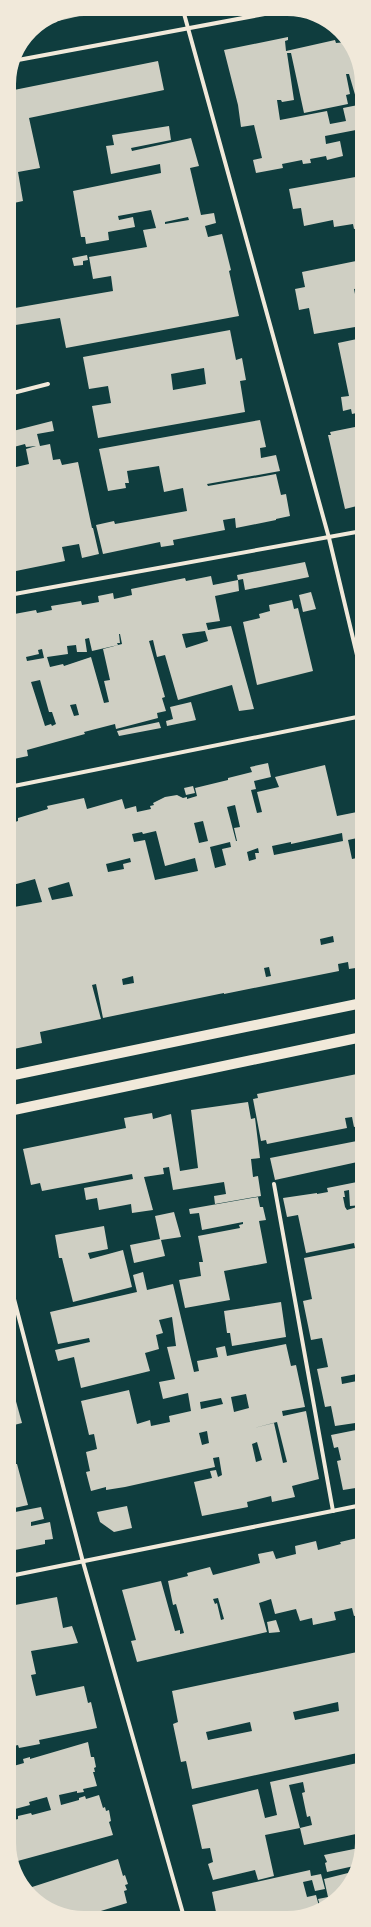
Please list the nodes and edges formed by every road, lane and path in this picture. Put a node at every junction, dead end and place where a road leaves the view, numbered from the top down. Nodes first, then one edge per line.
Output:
1 (185, 16) edge
2 (254, 16) edge
3 (188, 28) junction
4 (21, 59) edge
5 (48, 384) dead end
6 (16, 392) edge
7 (355, 532) edge
8 (329, 538) junction
9 (16, 594) edge
10 (355, 647) edge
11 (355, 717) edge
12 (16, 786) edge
13 (355, 1004) edge
14 (355, 1038) edge
15 (16, 1075) edge
16 (16, 1110) edge
17 (274, 1184) dead end
18 (16, 1303) edge
19 (355, 1506) edge
20 (332, 1511) junction
21 (83, 1562) junction
22 (16, 1575) edge
23 (182, 1911) edge

1 - 3 street
2 - 3 street
3 - 4 street
3 - 8 street
5 - 6 street
7 - 8 street
8 - 9 street
8 - 10 street
11 - 12 street
13 - 15 main road
14 - 16 main road
17 - 20 street
18 - 21 street
19 - 20 street
20 - 21 street
21 - 22 street
21 - 23 street

